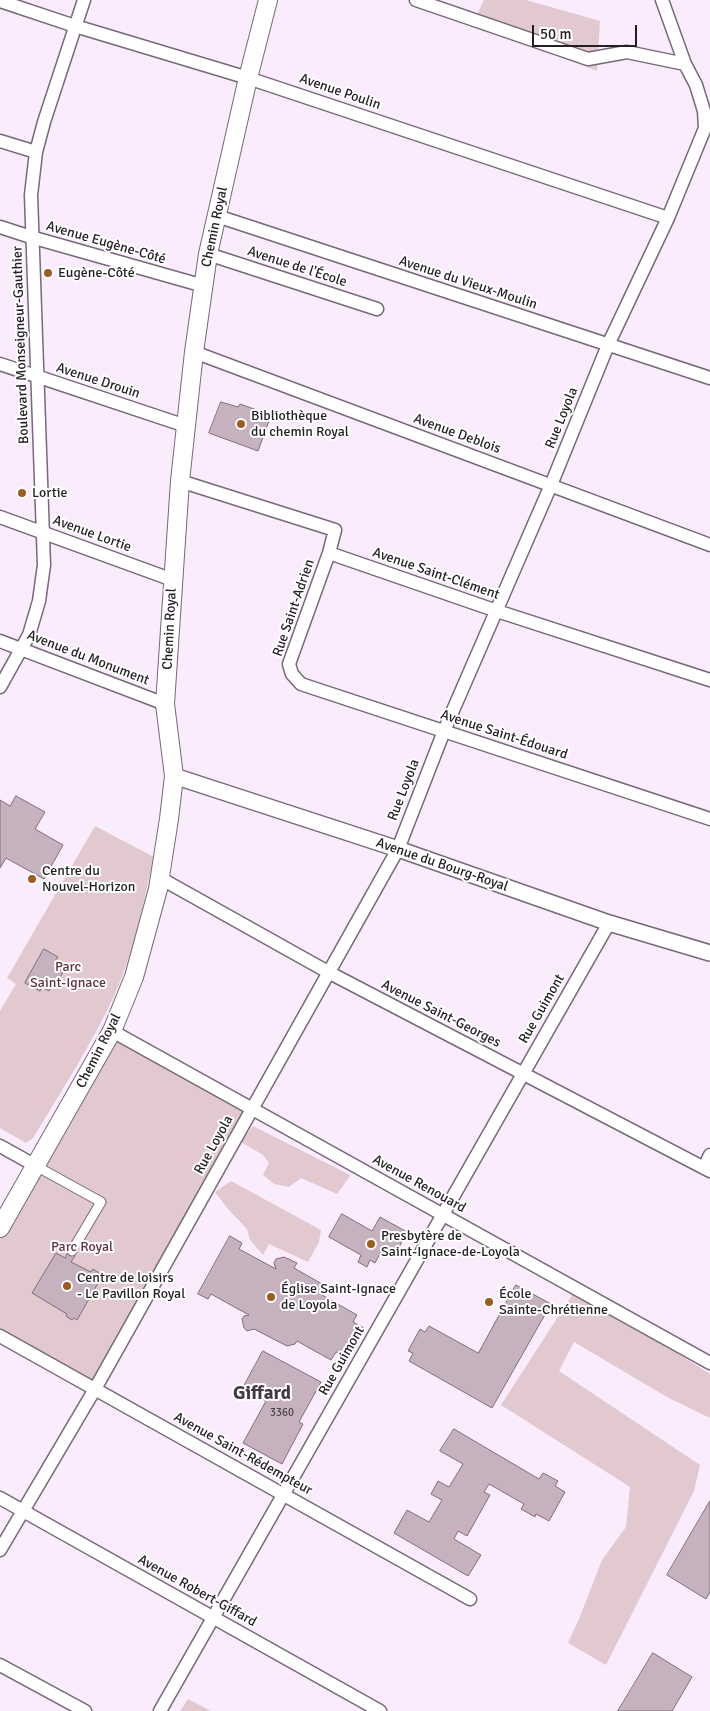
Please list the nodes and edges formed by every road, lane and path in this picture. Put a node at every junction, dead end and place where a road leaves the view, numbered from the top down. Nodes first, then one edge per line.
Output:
1 (84, 0) edge
2 (268, 0) edge
3 (416, 0) edge
4 (662, 0) edge
5 (0, 1) edge
6 (75, 26) junction
7 (685, 64) junction
8 (248, 78) junction
9 (0, 141) edge
10 (36, 152) junction
11 (217, 216) junction
12 (668, 218) junction
13 (0, 227) edge
14 (31, 237) junction
15 (208, 254) junction
16 (204, 286) junction
17 (377, 309) dead end
18 (608, 345) junction
19 (194, 352) junction
20 (0, 364) edge
21 (36, 376) junction
22 (710, 378) edge
23 (186, 426) junction
24 (180, 481) junction
25 (551, 485) junction
26 (0, 517) edge
27 (44, 533) junction
28 (710, 545) edge
29 (329, 552) junction
30 (173, 580) junction
31 (497, 611) junction
32 (0, 641) edge
33 (22, 648) junction
34 (292, 674) joint
35 (710, 680) edge
36 (0, 687) edge
37 (166, 704) junction
38 (444, 731) junction
39 (174, 776) junction
40 (710, 818) edge
41 (398, 849) junction
42 (160, 878) junction
43 (609, 922) junction
44 (710, 953) edge
45 (328, 972) junction
46 (112, 1031) junction
47 (523, 1073) junction
48 (252, 1109) junction
49 (0, 1146) edge
50 (710, 1155) edge
51 (36, 1166) junction
52 (707, 1170) edge
53 (443, 1214) junction
54 (0, 1228) edge
55 (72, 1251) dead end
56 (0, 1336) edge
57 (710, 1363) edge
58 (95, 1389) junction
59 (284, 1494) junction
60 (0, 1498) edge
61 (23, 1510) junction
62 (0, 1550) edge
63 (470, 1599) dead end
64 (213, 1618) junction
65 (0, 1665) edge
66 (85, 1711) edge
67 (160, 1711) edge
68 (380, 1711) edge

1 - 6 street, Boulevard Monseigneur-Gauthier
2 - 8 main road, Chemin Royal
3 - 7 street
4 - 7 street, Rue Loyola
5 - 6 street, Avenue Poulin
6 - 8 street, Avenue Poulin
6 - 10 street, Boulevard Monseigneur-Gauthier
7 - 12 street, Rue Loyola
8 - 11 main road, Chemin Royal
8 - 12 street, Avenue Poulin
9 - 10 street
10 - 14 street, Boulevard Monseigneur-Gauthier
11 - 15 main road, Chemin Royal
11 - 18 street, Avenue du Vieux-Moulin
12 - 18 street, Rue Loyola
13 - 14 street, Avenue Eugène-Côté
14 - 16 street, Avenue Eugène-Côté
14 - 21 street, Boulevard Monseigneur-Gauthier
15 - 16 main road, Chemin Royal
15 - 17 street, Avenue de l'École
16 - 19 main road, Chemin Royal
18 - 22 street, Avenue du Vieux-Moulin
18 - 25 street, Rue Loyola
19 - 23 main road, Chemin Royal
19 - 25 street, Avenue Deblois
20 - 21 street, Avenue Drouin
21 - 23 street, Avenue Drouin
21 - 27 street, Boulevard Monseigneur-Gauthier
23 - 24 main road, Chemin Royal
24 - 29 street
24 - 30 main road, Chemin Royal
25 - 28 street, Avenue Deblois
25 - 31 street, Rue Loyola
26 - 27 street, Avenue Lortie
27 - 30 street, Avenue Lortie
27 - 33 street, Boulevard Monseigneur-Gauthier
29 - 31 street, Avenue Saint-Clément
29 - 34 street, Rue Saint-Adrien
30 - 37 main road, Chemin Royal
31 - 35 street, Avenue Saint-Clément
31 - 38 street, Rue Loyola
32 - 33 street, Avenue du Monument
33 - 36 street, Boulevard Monseigneur-Gauthier
33 - 37 street, Avenue du Monument
34 - 38 street, Avenue Saint-Édouard
37 - 39 main road, Chemin Royal
38 - 40 street, Avenue Saint-Édouard
38 - 41 street, Rue Loyola
39 - 41 street, Avenue du Bourg-Royal
39 - 42 main road, Chemin Royal
41 - 43 street, Avenue du Bourg-Royal
41 - 45 street, Rue Loyola
42 - 45 street, Avenue Saint-Georges
42 - 46 main road, Chemin Royal
43 - 44 street, Avenue du Bourg-Royal
43 - 47 street, Rue Guimont
45 - 47 street, Avenue Saint-Georges
45 - 48 street, Rue Loyola
46 - 48 street, Avenue Renouard
46 - 51 main road, Chemin Royal
47 - 52 street, Avenue Saint-Georges
47 - 53 street, Rue Guimont
48 - 53 street, Avenue Renouard
48 - 58 street, Rue Loyola
49 - 51 street
50 - 52 street
51 - 54 main road, Chemin Royal
51 - 55 street
53 - 57 street, Avenue Renouard
53 - 59 street, Rue Guimont
56 - 58 street, Avenue Saint-Rédempteur
58 - 59 street, Avenue Saint-Rédempteur
58 - 61 street, Rue Loyola
59 - 63 street, Avenue Saint-Rédempteur
59 - 64 street, Rue Guimont
60 - 61 street, Avenue Robert-Giffard
61 - 62 street, Rue Loyola
61 - 64 street, Avenue Robert-Giffard
64 - 67 street, Rue Guimont
64 - 68 street, Avenue Robert-Giffard
65 - 66 street

